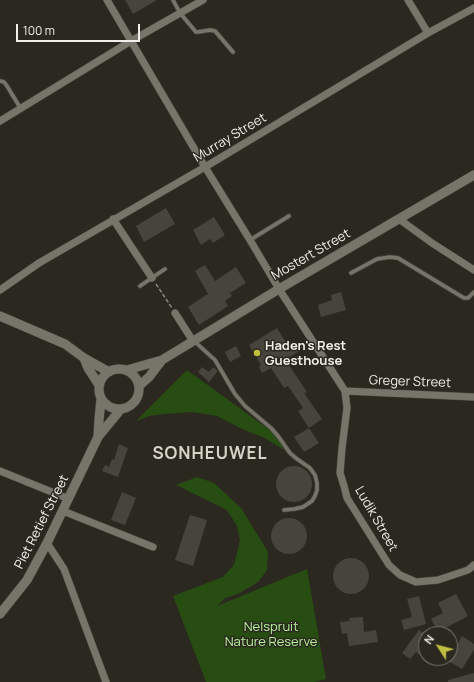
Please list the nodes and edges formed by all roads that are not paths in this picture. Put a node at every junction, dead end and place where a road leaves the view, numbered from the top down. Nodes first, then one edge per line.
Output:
1 (107, 0) edge
2 (173, 0) edge
3 (203, 0) edge
4 (408, 0) edge
5 (474, 8) edge
6 (180, 13) junction
7 (428, 33) junction
8 (131, 41) junction
9 (233, 52) dead end
10 (0, 81) edge
11 (21, 108) junction
12 (0, 121) edge
13 (205, 167) junction
14 (474, 176) edge
15 (289, 216) dead end
16 (113, 219) junction
17 (399, 219) junction
18 (250, 240) junction
19 (165, 269) dead end
20 (474, 270) edge
21 (351, 273) dead end
22 (152, 278) junction
23 (140, 286) dead end
24 (278, 289) junction
25 (0, 290) edge
26 (474, 292) edge
27 (175, 313) road end
28 (0, 316) edge
29 (193, 341) junction
30 (84, 358) junction
31 (162, 360) junction
32 (127, 370) junction
33 (109, 372) junction
34 (99, 385) junction
35 (139, 386) junction
36 (345, 391) junction
37 (474, 397) edge
38 (101, 399) junction
39 (121, 409) junction
40 (98, 437) junction
41 (0, 471) edge
42 (68, 499) junction
43 (284, 510) dead end
44 (63, 511) junction
45 (47, 543) junction
46 (153, 547) dead end
47 (474, 565) edge
48 (0, 613) edge
49 (106, 682) edge

1 - 8 street
2 - 6 lane
3 - 6 street
4 - 7 street
5 - 7 street, Murray Street
6 - 8 street
6 - 9 lane
7 - 13 street, Murray Street
8 - 11 street
8 - 13 street
10 - 11 lane
11 - 12 street
13 - 16 street, Murray Street
13 - 18 street
14 - 17 street, Mostert Street
15 - 18 lane
16 - 22 street
16 - 25 street, Murray Street
17 - 20 street
17 - 24 street, Mostert Street
18 - 24 street
19 - 22 lane
21 - 26 lane
22 - 23 lane
24 - 29 street, Mostert Street
24 - 36 street
27 - 29 street
28 - 30 street
29 - 31 street, Mostert Street
29 - 43 lane
30 - 33 street
30 - 34 street
31 - 32 street, Mostert Street
31 - 35 street, Mostert Street
32 - 33 street
32 - 35 street
33 - 34 street
34 - 38 street
35 - 39 street
36 - 37 street, Greger Street
36 - 47 street, Ludik Street
38 - 39 street
38 - 40 street, Piet Retief Street
39 - 40 street, Piet Retief Street
40 - 42 street, Piet Retief Street
41 - 42 street
42 - 44 street, Piet Retief Street
44 - 45 street, Piet Retief Street
44 - 46 street
45 - 48 street, Piet Retief Street
45 - 49 street

